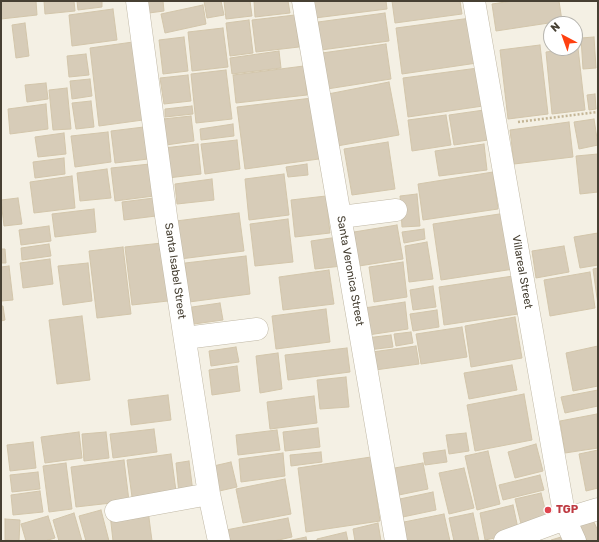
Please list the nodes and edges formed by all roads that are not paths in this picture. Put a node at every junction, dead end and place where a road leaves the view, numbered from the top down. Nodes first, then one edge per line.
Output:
1 (137, 1) edge
2 (303, 1) edge
3 (474, 1) edge
4 (396, 210) dead end
5 (341, 216) junction
6 (256, 329) dead end
7 (185, 338) junction
8 (209, 494) junction
9 (598, 509) edge
10 (116, 511) dead end
11 (565, 520) junction
12 (219, 541) edge
13 (396, 541) edge
14 (505, 541) edge
15 (576, 541) edge

1 - 7 street, Santa Isabel Street
2 - 5 street, Santa Veronica Street
3 - 11 street, Villareal Street
4 - 5 street
5 - 13 street, Santa Veronica Street
6 - 7 street
7 - 8 street, Santa Isabel Street
8 - 10 street
8 - 12 street, Santa Isabel Street
9 - 11 street
11 - 14 street
11 - 15 street, Villareal Street

